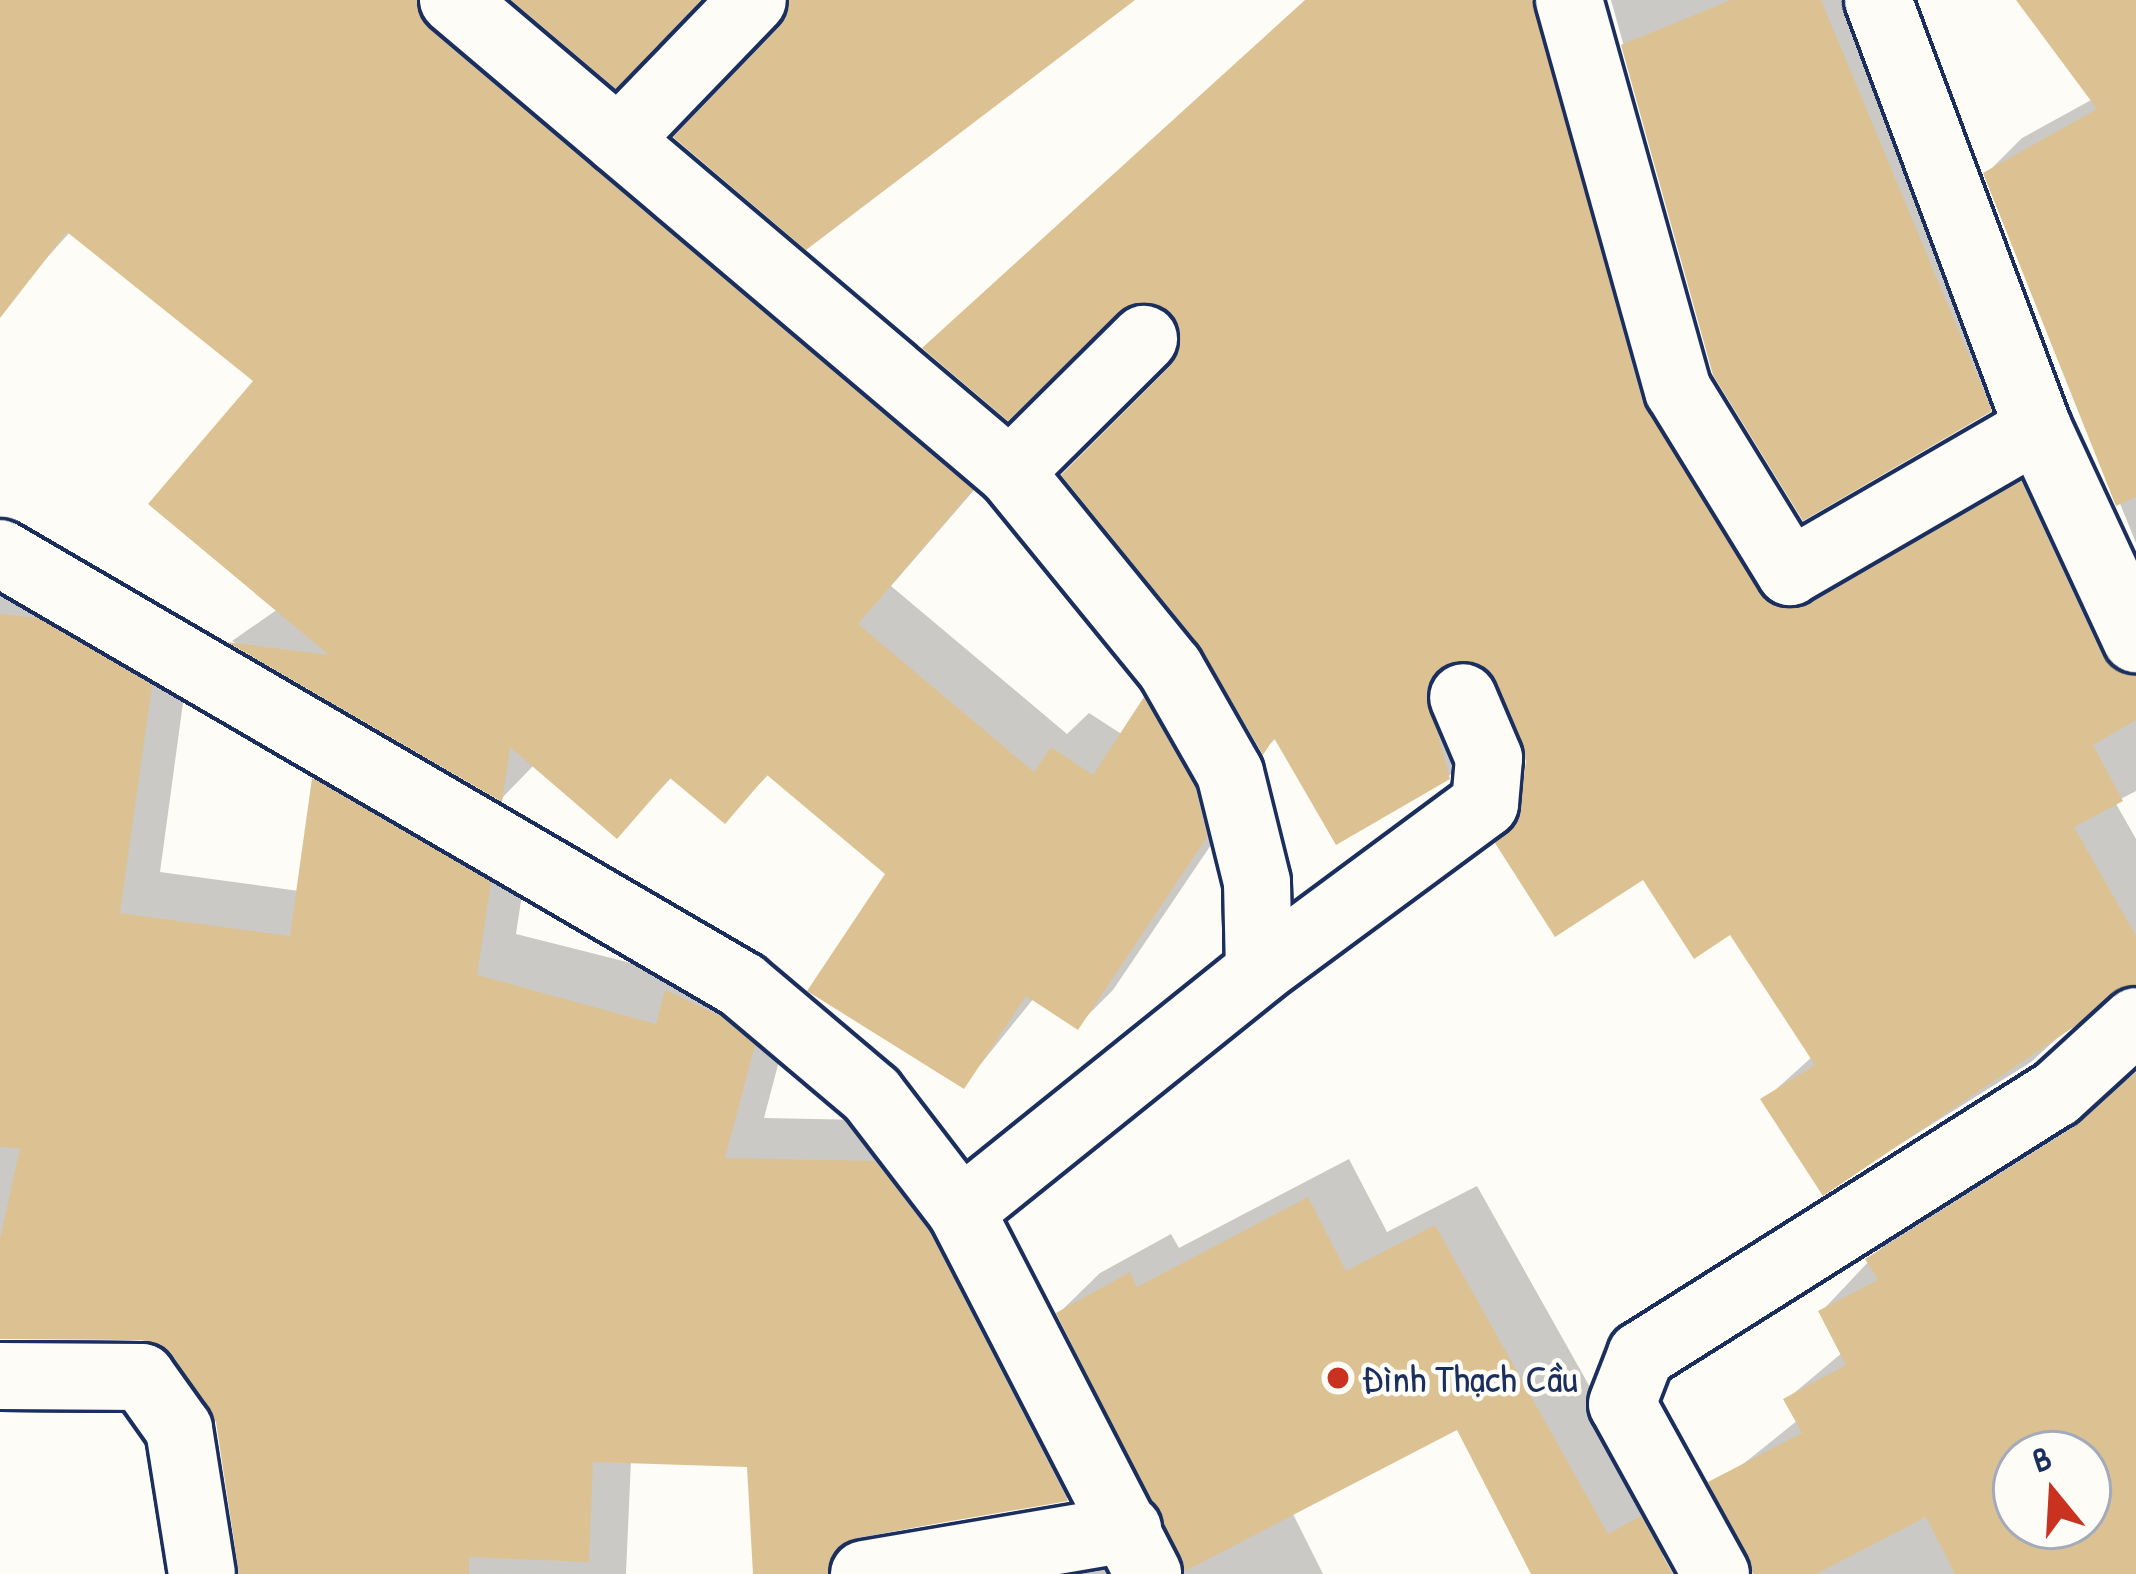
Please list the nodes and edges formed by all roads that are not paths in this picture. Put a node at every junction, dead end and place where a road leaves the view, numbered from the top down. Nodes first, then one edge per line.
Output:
1 (453, 0) edge
2 (753, 0) edge
3 (1568, 0) edge
4 (1878, 0) edge
5 (618, 140) junction
6 (1144, 339) dead end
7 (2038, 428) junction
8 (1010, 472) junction
9 (0, 553) edge
10 (2136, 639) edge
11 (1463, 697) dead end
12 (1259, 970) junction
13 (2136, 1021) edge
14 (961, 1211) junction
15 (0, 1376) edge
16 (1138, 1552) edge
17 (202, 1574) edge
18 (864, 1574) edge
19 (1716, 1574) edge

1 - 5 street
2 - 5 street
3 - 7 street
4 - 7 street
5 - 8 street
6 - 8 street
7 - 10 street
8 - 12 street
9 - 14 street
11 - 12 street
12 - 14 street
13 - 19 street
14 - 16 street
15 - 17 street
16 - 18 street

